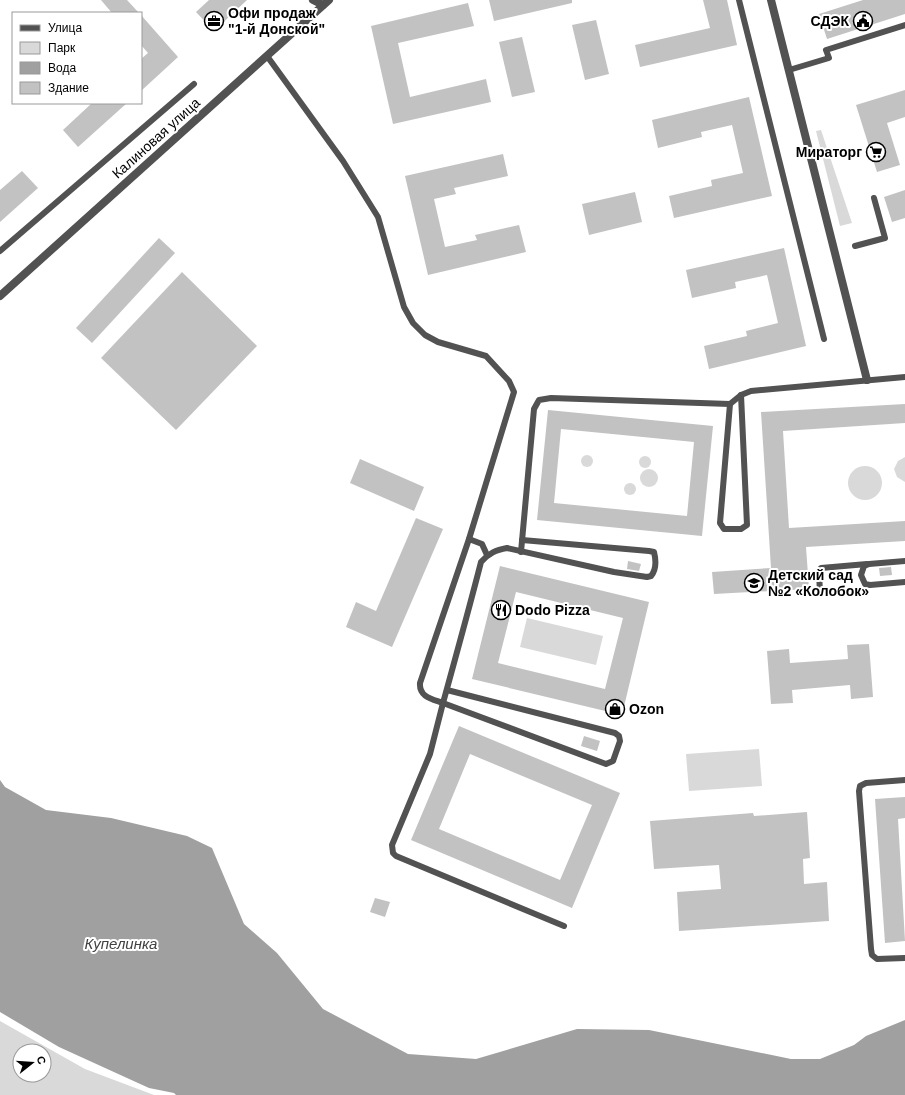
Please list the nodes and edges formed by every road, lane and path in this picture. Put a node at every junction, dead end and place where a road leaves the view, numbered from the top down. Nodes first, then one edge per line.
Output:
1 (313, 0) edge
2 (739, 0) edge
3 (771, 0) edge
4 (326, 3) edge
5 (905, 25) edge
6 (267, 56) junction
7 (789, 70) junction
8 (194, 84) dead end
9 (874, 198) dead end
10 (855, 246) dead end
11 (0, 251) edge
12 (0, 296) edge
13 (824, 339) dead end
14 (905, 377) edge
15 (868, 380) junction
16 (741, 395) junction
17 (730, 404) junction
18 (468, 539) junction
19 (522, 540) junction
20 (521, 552) junction
21 (487, 555) junction
22 (905, 561) edge
23 (869, 564) junction
24 (905, 582) edge
25 (820, 594) dead end
26 (447, 690) junction
27 (443, 703) junction
28 (905, 780) edge
29 (564, 926) dead end
30 (905, 958) edge

1 - 4 street
2 - 13 lane
3 - 7 street
4 - 6 street, Калиновая улица
5 - 7 lane
6 - 12 street, Калиновая улица
6 - 18 lane
7 - 15 street
8 - 11 lane
9 - 10 lane
14 - 15 lane
15 - 16 lane
16 - 17 lane
16 - 17 lane
17 - 19 lane
18 - 21 lane
18 - 27 lane
19 - 20 lane
19 - 20 lane
20 - 21 lane
21 - 26 lane
22 - 23 lane
23 - 24 lane
23 - 25 lane
26 - 27 lane
26 - 27 lane
27 - 29 lane
28 - 30 lane

